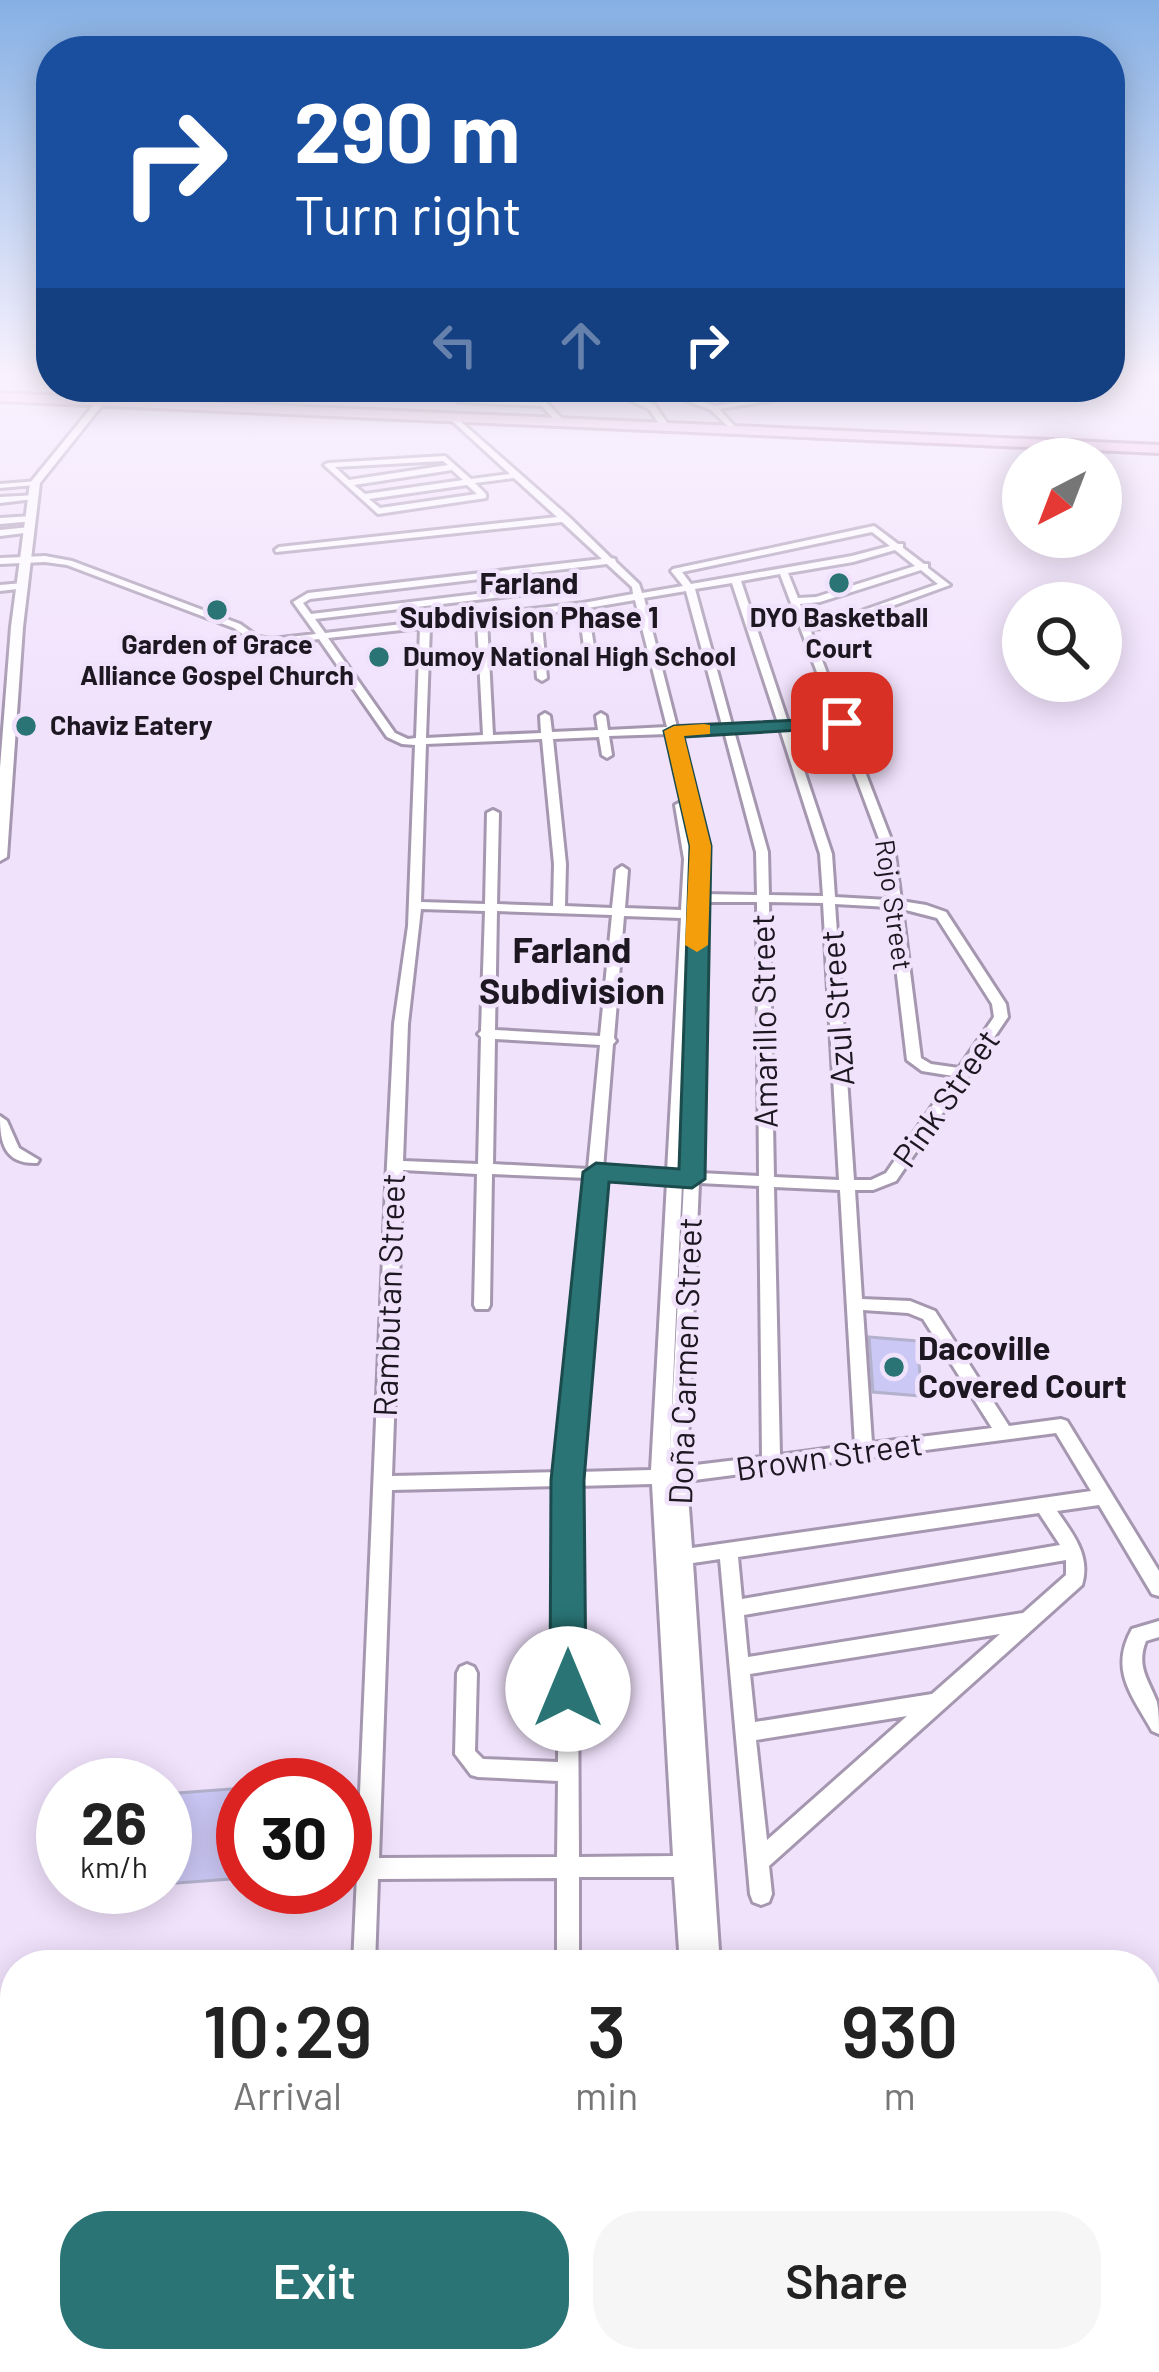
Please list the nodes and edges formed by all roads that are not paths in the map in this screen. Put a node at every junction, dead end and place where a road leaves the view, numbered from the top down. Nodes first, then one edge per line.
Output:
1 (14, 488) edge
2 (353, 488) edge
3 (425, 488) edge
4 (475, 488) edge
5 (526, 488) edge
6 (34, 490) junction
7 (363, 497) junction
8 (0, 500) edge
9 (562, 520) junction
10 (0, 521) edge
11 (31, 524) junction
12 (0, 533) edge
13 (900, 546) junction
14 (279, 550) dead end
15 (25, 559) junction
16 (0, 561) edge
17 (607, 561) junction
18 (925, 566) junction
19 (554, 569) junction
20 (783, 571) junction
21 (736, 580) junction
22 (23, 586) junction
23 (0, 588) edge
24 (690, 589) junction
25 (637, 598) junction
26 (794, 602) junction
27 (584, 606) junction
28 (536, 613) junction
29 (307, 617) junction
30 (482, 619) junction
31 (425, 626) junction
32 (804, 626) junction
33 (17, 627) junction
34 (0, 629) edge
35 (320, 638) junction
36 (589, 646) dead end
37 (542, 678) dead end
38 (545, 716) dead end
39 (601, 716) dead end
40 (842, 723) junction
41 (786, 726) junction
42 (729, 729) junction
43 (669, 732) junction
44 (605, 736) junction
45 (546, 737) junction
46 (488, 738) junction
47 (422, 743) junction
48 (5, 749) edge
49 (607, 755) dead end
50 (493, 813) dead end
51 (0, 857) edge
52 (622, 870) dead end
53 (763, 901) junction
54 (830, 903) junction
55 (691, 904) junction
56 (896, 904) junction
57 (416, 905) junction
58 (491, 905) junction
59 (559, 908) junction
60 (620, 912) junction
61 (485, 1034) junction
62 (609, 1041) junction
63 (964, 1073) junction
64 (0, 1121) edge
65 (32, 1160) dead end
66 (394, 1165) junction
67 (482, 1166) junction
68 (596, 1172) junction
69 (683, 1179) junction
70 (766, 1181) junction
71 (848, 1185) junction
72 (856, 1304) junction
73 (482, 1305) dead end
74 (1004, 1433) junction
75 (864, 1450) junction
76 (771, 1463) junction
77 (669, 1476) junction
78 (568, 1480) junction
79 (381, 1483) junction
80 (1102, 1497) junction
81 (1045, 1507) junction
82 (728, 1550) junction
83 (1073, 1551) junction
84 (681, 1557) junction
85 (1159, 1588) edge
86 (734, 1609) junction
87 (1027, 1622) junction
88 (1159, 1629) edge
89 (740, 1667) junction
90 (467, 1673) dead end
91 (935, 1703) junction
92 (1159, 1725) edge
93 (746, 1733) junction
94 (370, 1758) edge
95 (568, 1772) junction
96 (758, 1862) junction
97 (693, 1866) junction
98 (568, 1867) junction
99 (372, 1869) edge
100 (761, 1894) dead end
101 (365, 1914) edge
102 (364, 1950) edge
103 (568, 1950) edge
104 (699, 1950) edge

1 - 6 street
2 - 7 street
3 - 7 street
4 - 7 street
5 - 9 street, Doña Carmen Street
6 - 8 street
6 - 11 street
9 - 14 street
9 - 17 street, Doña Carmen Street
10 - 11 street
11 - 12 street
11 - 15 street
13 - 18 street
13 - 20 street
13 - 24 street
15 - 16 street
15 - 22 street
15 - 35 street
17 - 19 street
17 - 25 street, Doña Carmen Street
18 - 26 street
18 - 32 street
19 - 29 street
19 - 29 street
20 - 21 street
20 - 26 street, Rojo Street
21 - 24 street
21 - 41 street, Azul Street
22 - 23 street
22 - 33 street
24 - 25 street
24 - 42 street, Amarillo Street
25 - 27 street
25 - 43 street, Doña Carmen Street
26 - 32 street, Rojo Street
27 - 28 street
27 - 36 street
28 - 30 street
28 - 37 street
29 - 35 street
30 - 31 street
30 - 46 street
31 - 35 street
31 - 47 street, Rambutan Street
32 - 40 street, Rojo Street
33 - 34 street
33 - 48 street
35 - 47 street
38 - 45 street
39 - 44 street
40 - 41 street
40 - 56 street, Rojo Street
41 - 42 street
41 - 54 street, Azul Street
42 - 43 street
42 - 53 street, Amarillo Street
43 - 44 street
43 - 55 street, Doña Carmen Street
44 - 45 street
44 - 49 street
45 - 46 street
45 - 59 street
46 - 47 street
47 - 57 street, Rambutan Street
48 - 51 street
50 - 58 street
52 - 60 street
53 - 54 street
53 - 55 street
53 - 70 street, Amarillo Street
54 - 56 street
54 - 71 street, Azul Street
55 - 60 street
55 - 69 street, Doña Carmen Street
56 - 63 street, Rojo Street
56 - 63 street, Pink Street
57 - 58 street
57 - 66 street, Rambutan Street
58 - 59 street
58 - 61 street
59 - 60 street
60 - 62 street
61 - 62 street
61 - 67 street
62 - 68 street
63 - 71 street, Pink Street
64 - 65 street
66 - 67 street, Pink Street
66 - 79 street, Rambutan Street
67 - 68 street, Pink Street
67 - 73 street
68 - 69 street, Pink Street
68 - 78 street
69 - 70 street, Pink Street
69 - 77 street, Doña Carmen Street
70 - 71 street, Pink Street
70 - 76 street, Amarillo Street
71 - 72 street, Azul Street
72 - 74 street
72 - 75 street, Azul Street
74 - 75 street, Brown Street
74 - 80 street, Brown Street
75 - 76 street, Brown Street
76 - 77 street, Brown Street
77 - 78 street, Brown Street
77 - 84 street, Doña Carmen Street
77 - 97 street, Doña Carmen Street
78 - 79 street, Brown Street
78 - 95 street
79 - 94 street, Rambutan Street
80 - 81 street
80 - 85 street
81 - 82 street
81 - 83 street
82 - 84 street
82 - 86 street
83 - 86 street
83 - 87 street
84 - 97 street, Doña Carmen Street
86 - 89 street
87 - 89 street
87 - 91 street
88 - 92 street
89 - 93 street
90 - 95 street
91 - 93 street
91 - 96 street
93 - 96 street
95 - 98 street
96 - 100 street
97 - 98 street
97 - 104 street, Doña Carmen Street
98 - 99 street
98 - 103 street
101 - 102 street, Rambutan Street

